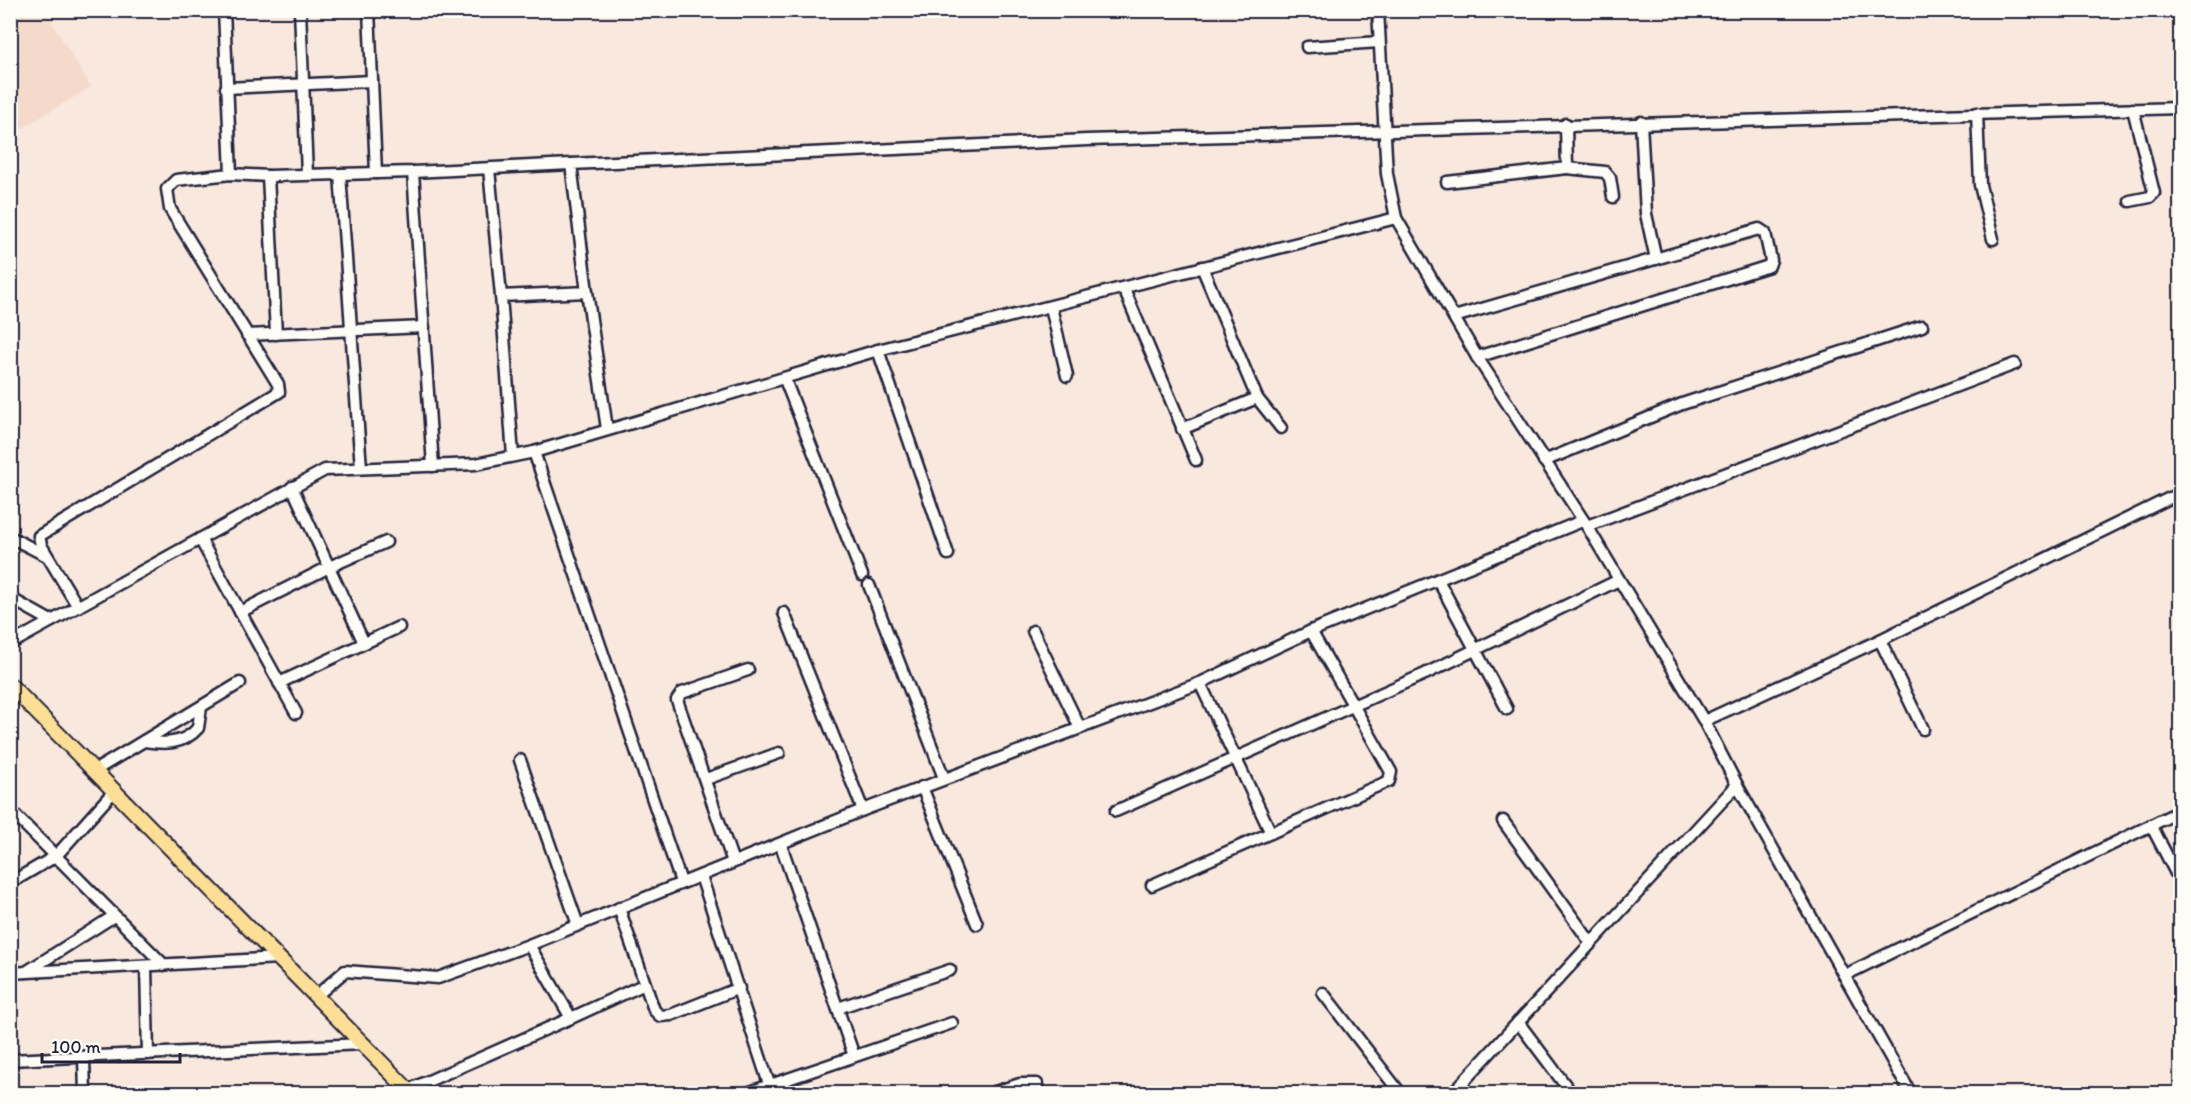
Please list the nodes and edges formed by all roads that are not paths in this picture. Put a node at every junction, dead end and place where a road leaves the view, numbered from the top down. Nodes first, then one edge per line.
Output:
1 (224, 10) edge
2 (300, 10) edge
3 (369, 10) edge
4 (1378, 10) edge
5 (1379, 42) junction
6 (1307, 47) dead end
7 (372, 81) junction
8 (303, 86) junction
9 (226, 88) junction
10 (2181, 108) edge
11 (2133, 109) junction
12 (1977, 113) junction
13 (1641, 122) junction
14 (1566, 124) junction
15 (1386, 130) junction
16 (571, 164) junction
17 (1567, 168) junction
18 (489, 169) junction
19 (413, 172) junction
20 (376, 173) junction
21 (231, 174) junction
22 (307, 174) junction
23 (340, 174) junction
24 (268, 176) junction
25 (1447, 182) dead end
26 (1613, 197) dead end
27 (2130, 201) dead end
28 (1396, 218) junction
29 (1993, 240) dead end
30 (1656, 259) junction
31 (1202, 267) junction
32 (1124, 289) junction
33 (586, 292) junction
34 (501, 296) junction
35 (1052, 307) junction
36 (1454, 317) junction
37 (1922, 326) dead end
38 (424, 327) junction
39 (352, 331) junction
40 (276, 334) junction
41 (247, 335) junction
42 (878, 350) junction
43 (1477, 357) junction
44 (2015, 364) dead end
45 (1067, 376) dead end
46 (785, 380) junction
47 (1257, 398) junction
48 (1281, 428) dead end
49 (607, 429) junction
50 (1182, 429) junction
51 (534, 452) junction
52 (513, 456) junction
53 (1196, 460) dead end
54 (1544, 461) junction
55 (433, 466) junction
56 (361, 468) junction
57 (292, 488) junction
58 (2181, 494) edge
59 (1585, 524) junction
60 (10, 537) edge
61 (200, 539) junction
62 (386, 542) dead end
63 (948, 554) dead end
64 (48, 556) junction
65 (329, 567) junction
66 (862, 575) dead end
67 (1438, 580) junction
68 (1618, 580) junction
69 (869, 585) dead end
70 (10, 598) edge
71 (78, 607) junction
72 (240, 612) junction
73 (784, 613) dead end
74 (51, 621) junction
75 (399, 627) dead end
76 (1033, 631) dead end
77 (1311, 631) junction
78 (1880, 640) junction
79 (364, 643) junction
80 (10, 644) edge
81 (1475, 650) junction
82 (748, 670) dead end
83 (240, 683) dead end
84 (279, 683) junction
85 (1200, 683) junction
86 (11, 686) edge
87 (1354, 705) junction
88 (201, 707) junction
89 (1507, 709) dead end
90 (296, 713) dead end
91 (1704, 721) junction
92 (1080, 728) junction
93 (1923, 729) dead end
94 (144, 741) junction
95 (779, 753) dead end
96 (1236, 758) junction
97 (520, 760) dead end
98 (94, 771) junction
99 (944, 778) junction
100 (706, 779) junction
101 (1737, 785) junction
102 (922, 787) junction
103 (114, 791) junction
104 (10, 810) edge
105 (863, 810) junction
106 (1116, 811) dead end
107 (2181, 811) edge
108 (1503, 821) dead end
109 (2151, 825) junction
110 (1271, 832) junction
111 (780, 845) junction
112 (56, 856) junction
113 (733, 862) junction
114 (701, 876) junction
115 (2181, 881) edge
116 (681, 882) junction
117 (10, 883) edge
118 (1152, 885) dead end
119 (619, 908) junction
120 (114, 916) junction
121 (977, 924) dead end
122 (578, 926) junction
123 (1591, 943) junction
124 (529, 945) junction
125 (279, 958) junction
126 (164, 965) junction
127 (146, 966) junction
128 (950, 970) dead end
129 (26, 972) junction
130 (10, 973) edge
131 (1845, 975) junction
132 (645, 984) junction
133 (739, 988) junction
134 (1323, 993) dead end
135 (316, 996) junction
136 (838, 1008) junction
137 (571, 1018) junction
138 (1518, 1022) junction
139 (952, 1023) dead end
140 (363, 1044) junction
141 (148, 1054) junction
142 (854, 1056) junction
143 (84, 1057) junction
144 (10, 1060) edge
145 (770, 1084) junction
146 (410, 1092) edge
147 (85, 1094) edge
148 (744, 1094) edge
149 (989, 1094) edge
150 (1038, 1094) edge
151 (1401, 1094) edge
152 (1452, 1094) edge
153 (1572, 1094) edge
154 (1911, 1094) edge

1 - 9 street
2 - 8 street
3 - 7 street
4 - 5 street
5 - 6 street
5 - 15 street
7 - 8 street
7 - 20 street
8 - 9 street
8 - 22 street
9 - 21 street
10 - 11 street
11 - 12 street
11 - 27 street
12 - 13 street
12 - 29 street
13 - 14 street
13 - 30 street
14 - 15 street
14 - 17 street
15 - 16 street
15 - 28 street
16 - 18 street
16 - 33 street
17 - 25 street
17 - 26 street
18 - 19 street
18 - 34 street
19 - 20 street
19 - 38 street
20 - 23 street
21 - 24 street
21 - 41 street
22 - 23 street
22 - 24 street
23 - 39 street
24 - 40 street
28 - 31 street
28 - 36 street
30 - 36 street
30 - 43 street
31 - 32 street
31 - 47 street
32 - 35 street
32 - 50 street
33 - 34 street
33 - 49 street
34 - 52 street
35 - 42 street
35 - 45 street
36 - 43 street
37 - 54 street
38 - 39 street
38 - 55 street
39 - 40 street
39 - 56 street
40 - 41 street
41 - 64 street
42 - 46 street
42 - 63 street
43 - 54 street
44 - 59 street
46 - 49 street
46 - 66 street
47 - 48 street
47 - 50 street
49 - 51 street
50 - 53 street
51 - 52 street
51 - 116 street
52 - 55 street
54 - 59 street
55 - 56 street
56 - 57 street
57 - 61 street
57 - 65 street
58 - 78 street
59 - 67 street
59 - 68 street
60 - 64 street
61 - 71 street
61 - 72 street
62 - 65 street
64 - 71 street
65 - 72 street
65 - 79 street
67 - 77 street
67 - 81 street
68 - 81 street
68 - 91 street
69 - 99 street
70 - 74 street
71 - 74 street
72 - 84 street
73 - 105 street
74 - 80 street
75 - 79 street
76 - 92 street
77 - 85 street
77 - 87 street
78 - 91 street
78 - 93 street
79 - 84 street
81 - 87 street
81 - 89 street
82 - 100 street
83 - 88 street
84 - 90 street
85 - 92 street
85 - 96 street
86 - 98 main road
87 - 96 street
87 - 110 street
88 - 94 street
88 - 94 street
91 - 101 street
92 - 99 street
94 - 98 street
95 - 100 street
96 - 106 street
96 - 110 street
97 - 122 street
98 - 103 main road
99 - 102 street
100 - 113 street
101 - 123 street
101 - 131 street
102 - 105 street
102 - 121 street
103 - 112 street
103 - 125 main road
104 - 112 street
105 - 111 street
107 - 109 street
108 - 123 street
109 - 115 street
109 - 131 street
110 - 118 street
111 - 113 street
111 - 136 street
112 - 117 street
112 - 120 street
113 - 114 street
114 - 116 street
114 - 133 street
116 - 119 street
119 - 122 street
119 - 132 street
120 - 126 street
120 - 129 street
122 - 124 street
123 - 138 street
124 - 135 street
124 - 137 street
125 - 126 street
125 - 135 main road
126 - 127 street
127 - 129 street
127 - 141 street
128 - 136 street
129 - 130 street
131 - 154 street
132 - 133 street
132 - 137 street
133 - 145 street
134 - 151 street
135 - 140 main road
136 - 142 street
137 - 146 street
138 - 152 street
138 - 153 street
139 - 142 street
140 - 141 street
140 - 146 main road
141 - 143 street
142 - 145 street
143 - 144 street
143 - 147 street
145 - 148 street
149 - 150 street

